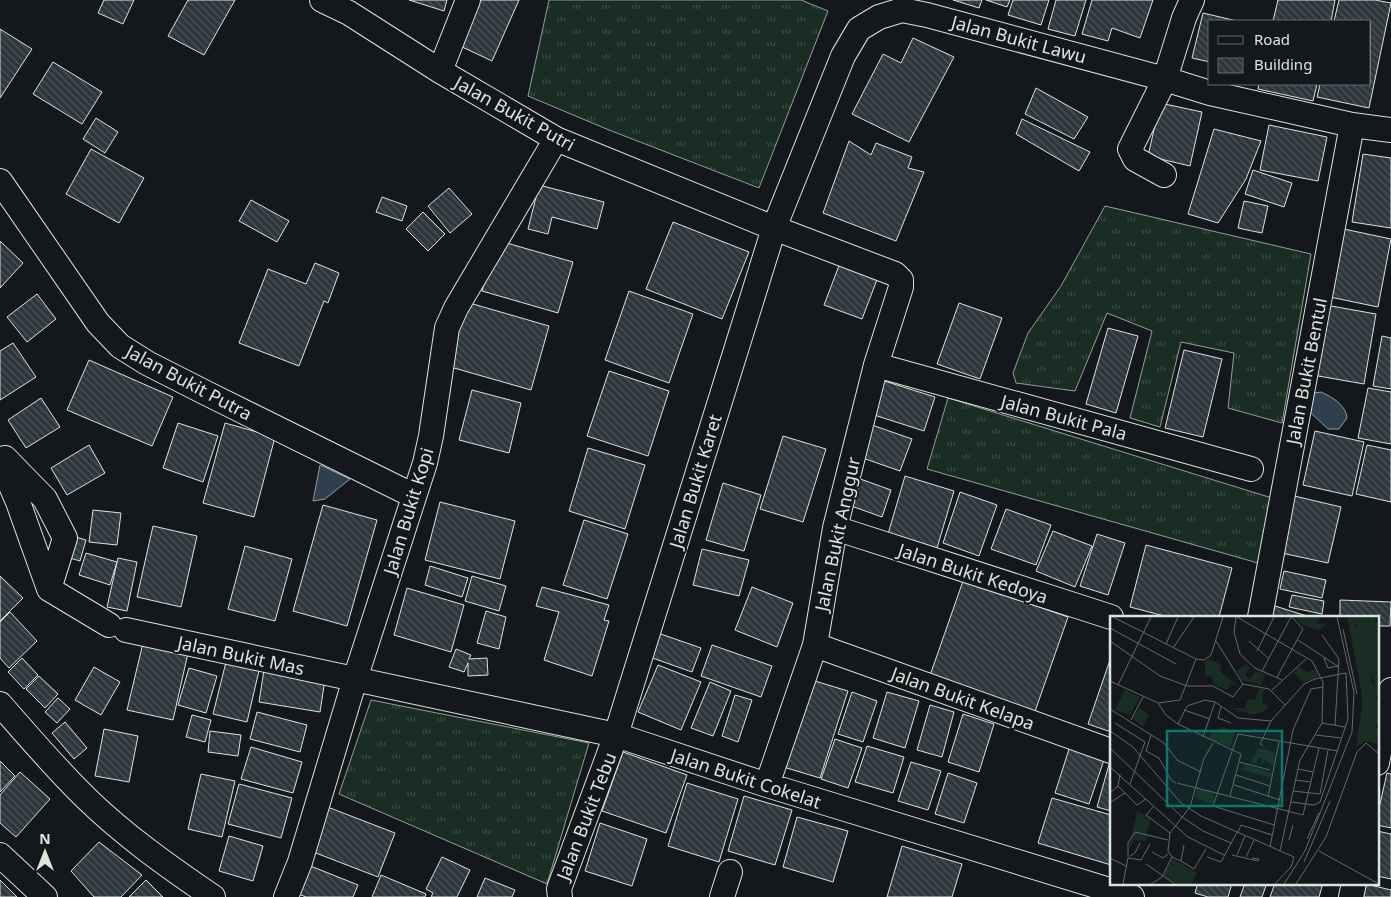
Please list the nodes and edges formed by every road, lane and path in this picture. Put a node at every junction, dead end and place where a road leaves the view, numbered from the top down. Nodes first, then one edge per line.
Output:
1 (322, 0) edge
2 (468, 0) edge
3 (1192, 0) edge
4 (440, 71) junction
5 (1165, 79) junction
6 (1352, 125) junction
7 (1391, 130) edge
8 (556, 139) junction
9 (1164, 175) dead end
10 (0, 181) edge
11 (774, 228) junction
12 (901, 280) joint
13 (876, 365) junction
14 (0, 453) edge
15 (0, 460) edge
16 (1251, 469) dead end
17 (414, 496) junction
18 (835, 528) junction
19 (50, 589) junction
20 (1260, 616) edge
21 (1110, 618) edge
22 (815, 645) junction
23 (355, 679) junction
24 (1391, 690) edge
25 (0, 704) edge
26 (616, 735) junction
27 (1110, 751) edge
28 (1378, 759) edge
29 (767, 785) junction
30 (0, 855) edge
31 (730, 872) dead end
32 (1354, 884) edge
33 (45, 897) edge
34 (213, 897) edge
35 (286, 897) edge
36 (560, 897) edge
37 (722, 897) edge
38 (1132, 897) edge
39 (1351, 897) edge

1 - 4 street, Jalan Bukit Putri
2 - 4 street
3 - 5 street
4 - 8 street, Jalan Bukit Putri
5 - 6 street, Jalan Bukit Lawu
5 - 9 street
5 - 11 street, Jalan Bukit Lawu
6 - 7 street, Jalan Bukit Lawu
6 - 20 street, Jalan Bukit Bentul
8 - 11 street, Jalan Bukit Putri
8 - 17 street, Jalan Bukit Kopi
10 - 17 street, Jalan Bukit Putra
11 - 12 street, Jalan Bukit Putri
11 - 26 street, Jalan Bukit Karet
12 - 13 street, Jalan Bukit Anggur
13 - 16 street, Jalan Bukit Pala
13 - 18 street, Jalan Bukit Anggur
14 - 19 street
15 - 19 street
17 - 23 street, Jalan Bukit Kopi
18 - 21 street, Jalan Bukit Kedoya
18 - 22 street, Jalan Bukit Anggur
19 - 23 street, Jalan Bukit Mas
22 - 27 street, Jalan Bukit Kelapa
22 - 29 street, Jalan Bukit Anggur
23 - 26 street, Jalan Bukit Cokelat
23 - 35 street, Jalan Bukit Kopi
24 - 28 street
25 - 34 street
26 - 29 street, Jalan Bukit Cokelat
26 - 36 street, Jalan Bukit Tebu
29 - 38 street, Jalan Bukit Cokelat
30 - 33 street
31 - 37 street
32 - 39 street

